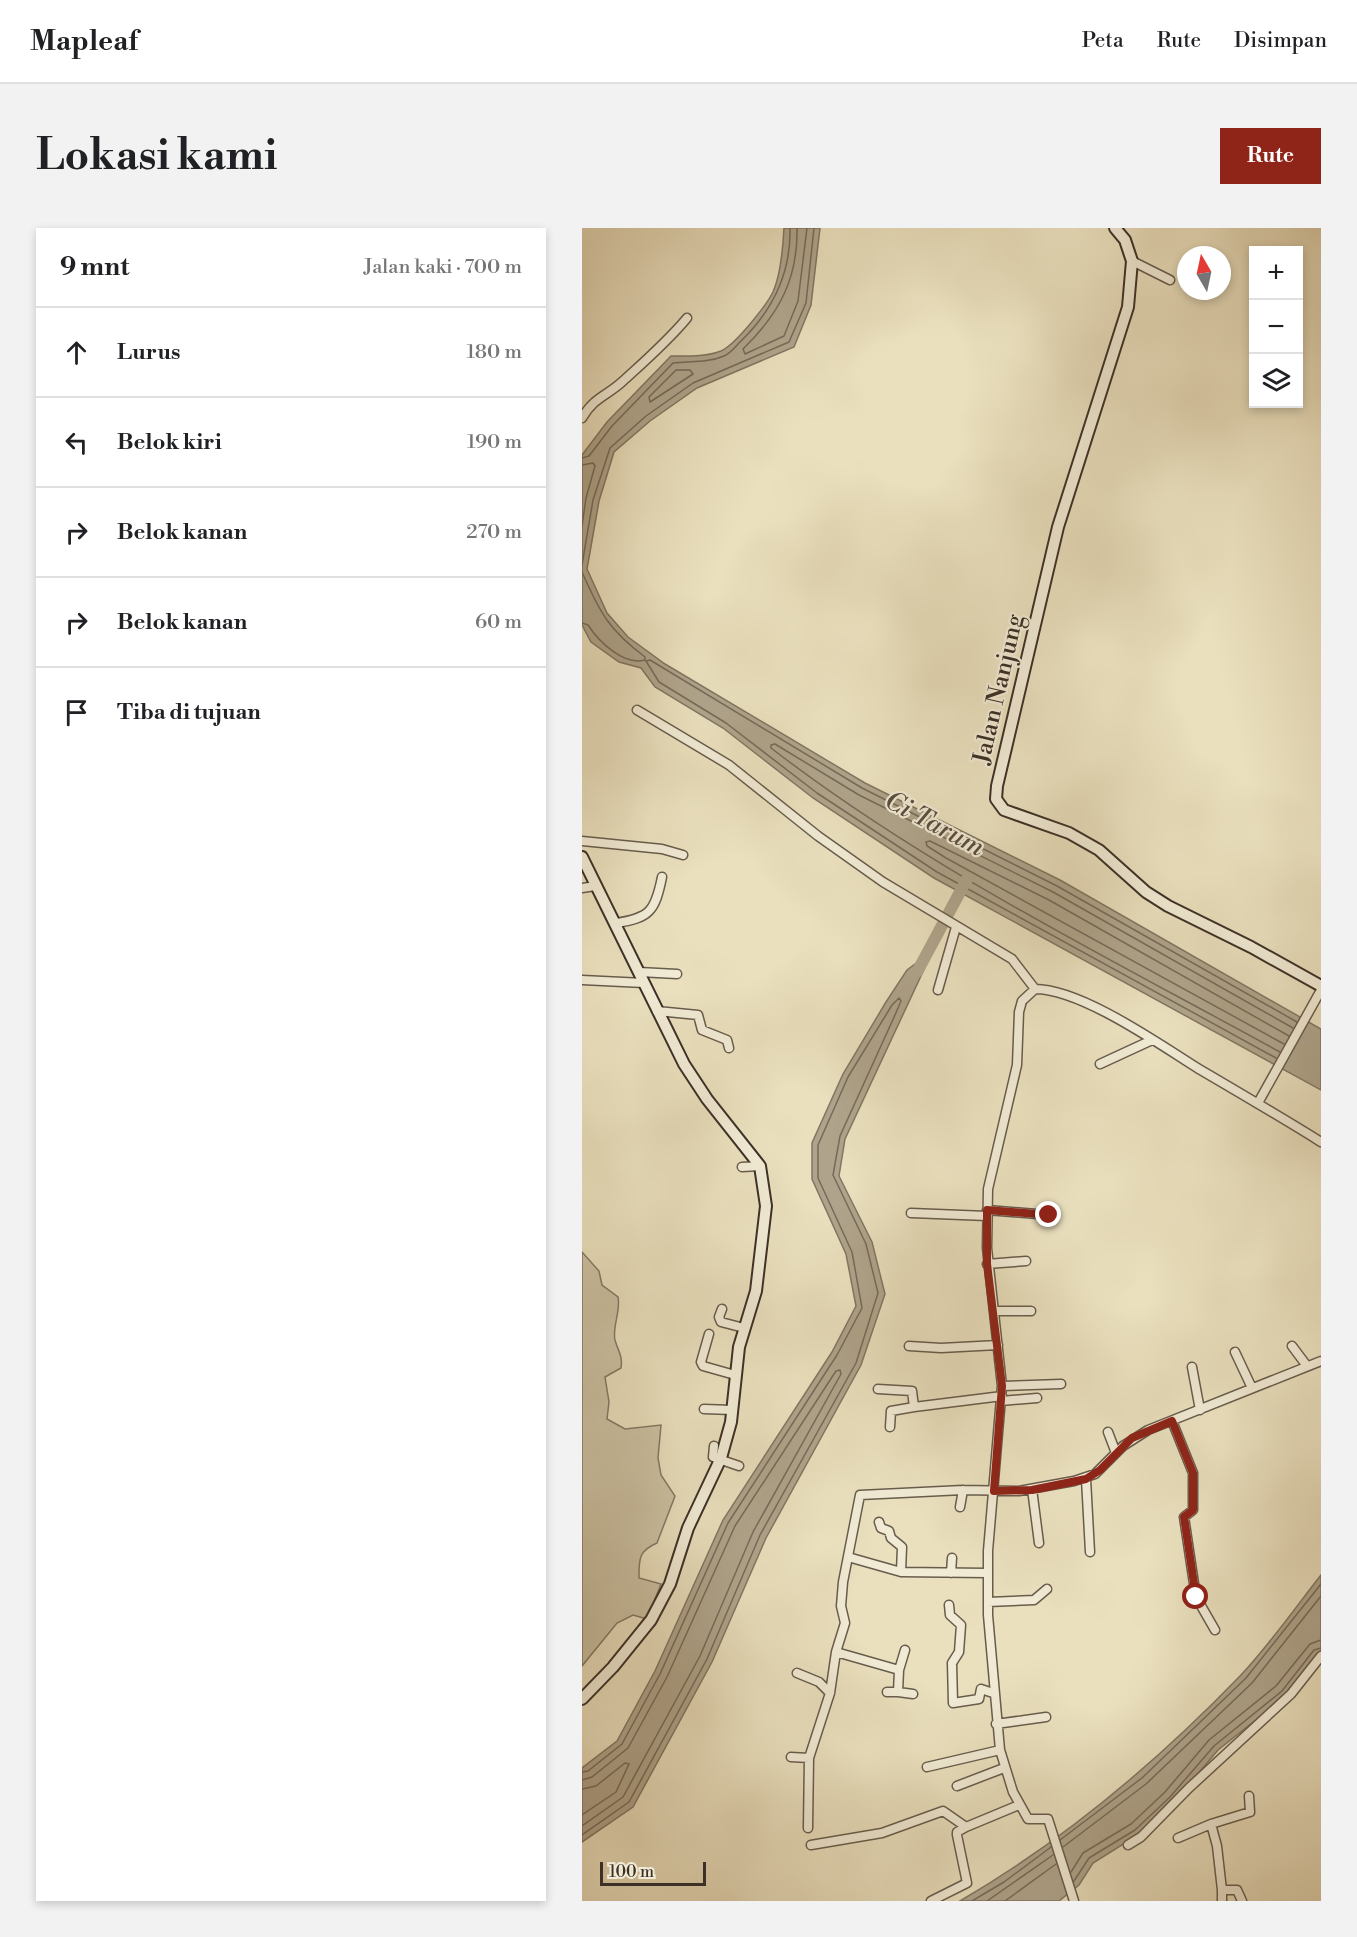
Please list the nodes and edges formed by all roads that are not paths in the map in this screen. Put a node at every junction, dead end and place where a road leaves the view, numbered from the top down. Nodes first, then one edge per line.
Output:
1 (1115, 228) edge
2 (1132, 261) junction
3 (1170, 280) dead end
4 (687, 318) dead end
5 (582, 418) edge
6 (637, 710) dead end
7 (582, 841) edge
8 (682, 855) dead end
9 (582, 857) edge
10 (662, 877) dead end
11 (595, 886) junction
12 (582, 888) edge
13 (616, 924) junction
14 (956, 927) junction
15 (677, 974) dead end
16 (642, 977) junction
17 (582, 980) edge
18 (1321, 986) edge
19 (1035, 989) junction
20 (938, 990) dead end
21 (1321, 990) edge
22 (657, 1011) junction
23 (1152, 1040) junction
24 (729, 1048) dead end
25 (1100, 1064) dead end
26 (1258, 1103) junction
27 (1321, 1142) edge
28 (760, 1166) junction
29 (742, 1167) dead end
30 (911, 1213) dead end
31 (987, 1213) junction
32 (1049, 1215) dead end
33 (1026, 1261) dead end
34 (987, 1264) junction
35 (722, 1310) dead end
36 (994, 1311) junction
37 (1031, 1311) dead end
38 (744, 1328) junction
39 (709, 1334) dead end
40 (998, 1345) junction
41 (909, 1346) dead end
42 (1292, 1346) dead end
43 (1235, 1352) dead end
44 (1321, 1361) edge
45 (1307, 1366) junction
46 (1192, 1367) dead end
47 (735, 1375) junction
48 (1061, 1384) dead end
49 (1002, 1386) junction
50 (1252, 1388) junction
51 (878, 1389) dead end
52 (1037, 1398) dead end
53 (1002, 1399) junction
54 (914, 1407) junction
55 (704, 1409) dead end
56 (732, 1410) junction
57 (1200, 1410) junction
58 (1172, 1421) junction
59 (890, 1427) dead end
60 (1108, 1431) dead end
61 (717, 1450) junction
62 (1116, 1453) junction
63 (739, 1466) dead end
64 (1086, 1479) junction
65 (963, 1490) junction
66 (1032, 1490) junction
67 (994, 1491) junction
68 (960, 1507) dead end
69 (879, 1522) dead end
70 (1039, 1543) dead end
71 (1090, 1552) dead end
72 (848, 1557) junction
73 (952, 1558) dead end
74 (901, 1572) junction
75 (987, 1573) junction
76 (951, 1574) junction
77 (1047, 1589) dead end
78 (988, 1602) junction
79 (949, 1605) dead end
80 (1215, 1630) dead end
81 (905, 1650) dead end
82 (836, 1652) junction
83 (1321, 1656) edge
84 (899, 1670) junction
85 (797, 1673) dead end
86 (887, 1692) dead end
87 (897, 1692) junction
88 (830, 1693) junction
89 (993, 1693) junction
90 (913, 1694) dead end
91 (582, 1699) edge
92 (1046, 1717) dead end
93 (996, 1724) junction
94 (1000, 1750) junction
95 (791, 1757) dead end
96 (809, 1758) junction
97 (927, 1767) dead end
98 (1004, 1768) junction
99 (957, 1786) dead end
100 (1250, 1796) dead end
101 (1019, 1805) junction
102 (1211, 1824) junction
103 (966, 1827) junction
104 (808, 1828) dead end
105 (1178, 1838) dead end
106 (811, 1845) dead end
107 (1128, 1845) dead end
108 (1222, 1890) junction
109 (1073, 1898) edge
110 (931, 1901) edge
111 (1222, 1901) edge
112 (1242, 1901) edge

1 - 2 main road, Jalan Nanjung
2 - 3 street
2 - 18 main road, Jalan Nanjung
4 - 5 street
6 - 14 street
7 - 8 street
9 - 11 main road
10 - 13 street
11 - 12 street
11 - 13 main road
13 - 16 main road
14 - 19 street
14 - 20 street
15 - 16 street
16 - 17 street
16 - 22 main road
19 - 23 street
19 - 31 street
21 - 26 street
22 - 24 street
22 - 28 main road
23 - 25 street
23 - 26 street
26 - 27 street
28 - 29 street
28 - 38 main road
30 - 31 street
31 - 32 street
31 - 34 street
33 - 34 street
34 - 36 street
35 - 38 street
36 - 37 street
36 - 40 street
38 - 47 main road
39 - 47 street
40 - 41 street
40 - 49 street
42 - 45 street
43 - 50 street
44 - 45 street
45 - 50 street
46 - 57 street
47 - 56 main road
48 - 49 street
49 - 53 street
50 - 57 street
51 - 54 street
52 - 53 street
53 - 54 street
53 - 67 street
54 - 59 street
55 - 56 street
56 - 61 main road
57 - 58 street
58 - 62 street
58 - 80 street
60 - 62 street
61 - 63 street
61 - 91 main road
62 - 64 street
64 - 66 street
64 - 71 street
65 - 67 street
65 - 68 street
65 - 72 street
66 - 67 street
66 - 70 street
67 - 75 street
69 - 74 street
72 - 74 street
72 - 82 street
73 - 76 street
74 - 76 street
75 - 76 street
75 - 78 street
77 - 78 street
78 - 89 street
79 - 89 street
81 - 84 street
82 - 84 street
82 - 88 street
83 - 107 street
84 - 87 street
85 - 88 street
86 - 87 street
87 - 90 street
88 - 96 street
89 - 93 street
92 - 93 street
93 - 94 street
94 - 97 street
94 - 98 street
95 - 96 street
96 - 104 street
98 - 99 street
98 - 101 street
100 - 102 street
101 - 103 street
101 - 109 street
102 - 105 street
102 - 108 street
103 - 106 street
103 - 110 street
108 - 111 street
108 - 112 street

